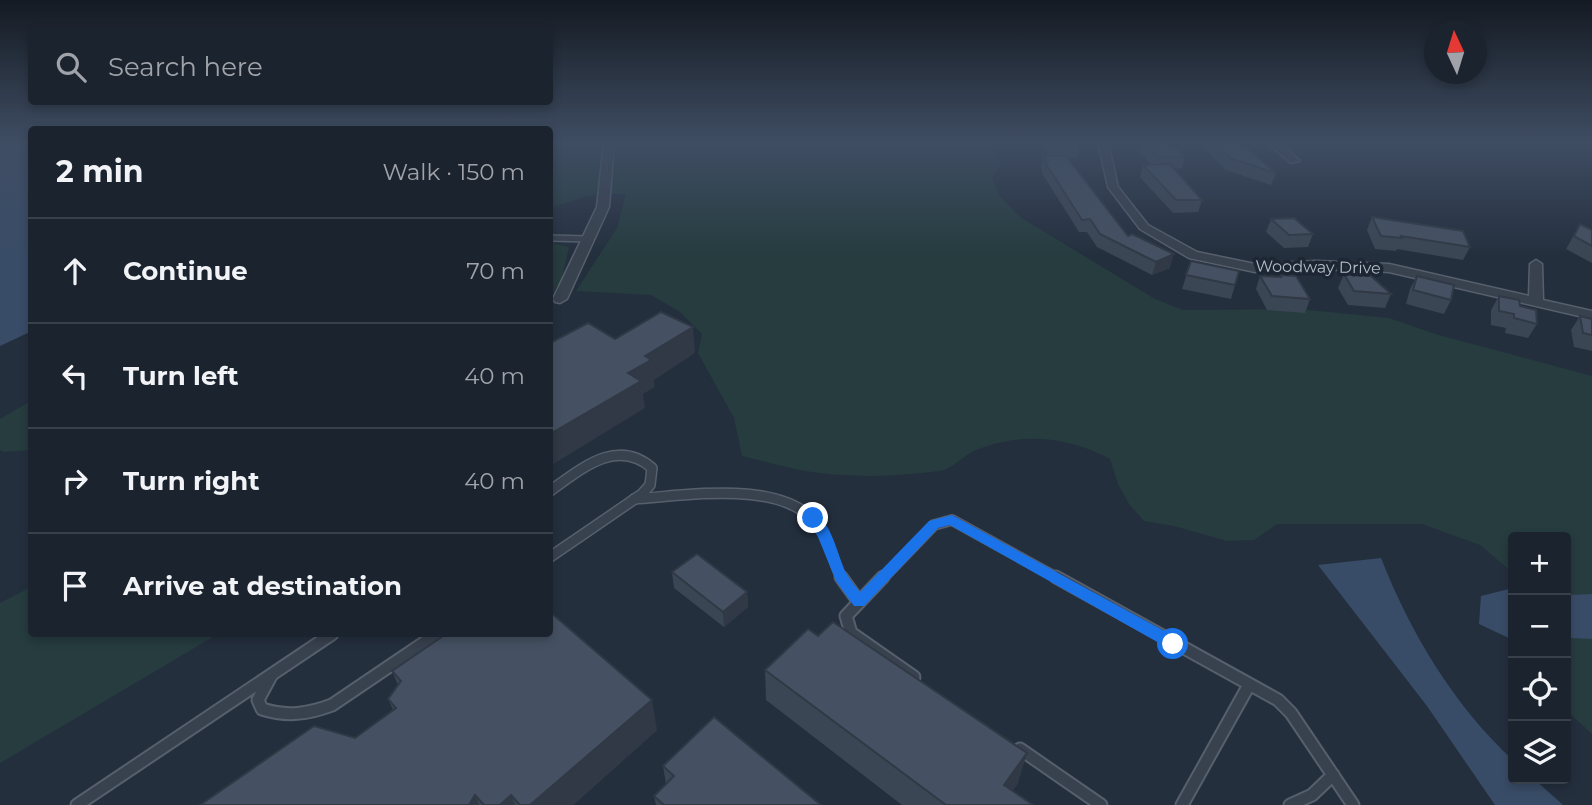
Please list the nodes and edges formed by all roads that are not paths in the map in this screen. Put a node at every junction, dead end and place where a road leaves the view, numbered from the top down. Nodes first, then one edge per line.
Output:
1 (606, 180) edge
2 (1111, 180) edge
3 (553, 238) edge
4 (588, 239) junction
5 (1536, 264) dead end
6 (561, 299) dead end
7 (1536, 301) junction
8 (1592, 314) edge
9 (553, 489) edge
10 (634, 499) junction
11 (553, 555) edge
12 (859, 602) junction
13 (327, 637) edge
14 (433, 637) edge
15 (278, 668) junction
16 (924, 683) edge
17 (1249, 685) junction
18 (1012, 744) edge
19 (1333, 775) junction
20 (77, 805) edge
21 (1101, 805) edge
22 (1182, 805) edge
23 (1290, 805) edge
24 (1353, 805) edge

1 - 4 street
2 - 7 street, Woodway Drive
3 - 4 lane
4 - 6 street
5 - 7 street
7 - 8 street, Woodway Drive
9 - 10 lane
10 - 11 lane
10 - 12 lane
12 - 16 lane
12 - 17 lane
13 - 15 lane
14 - 15 lane
15 - 20 lane
17 - 19 lane
17 - 22 lane
18 - 21 lane
19 - 23 lane
19 - 24 lane

